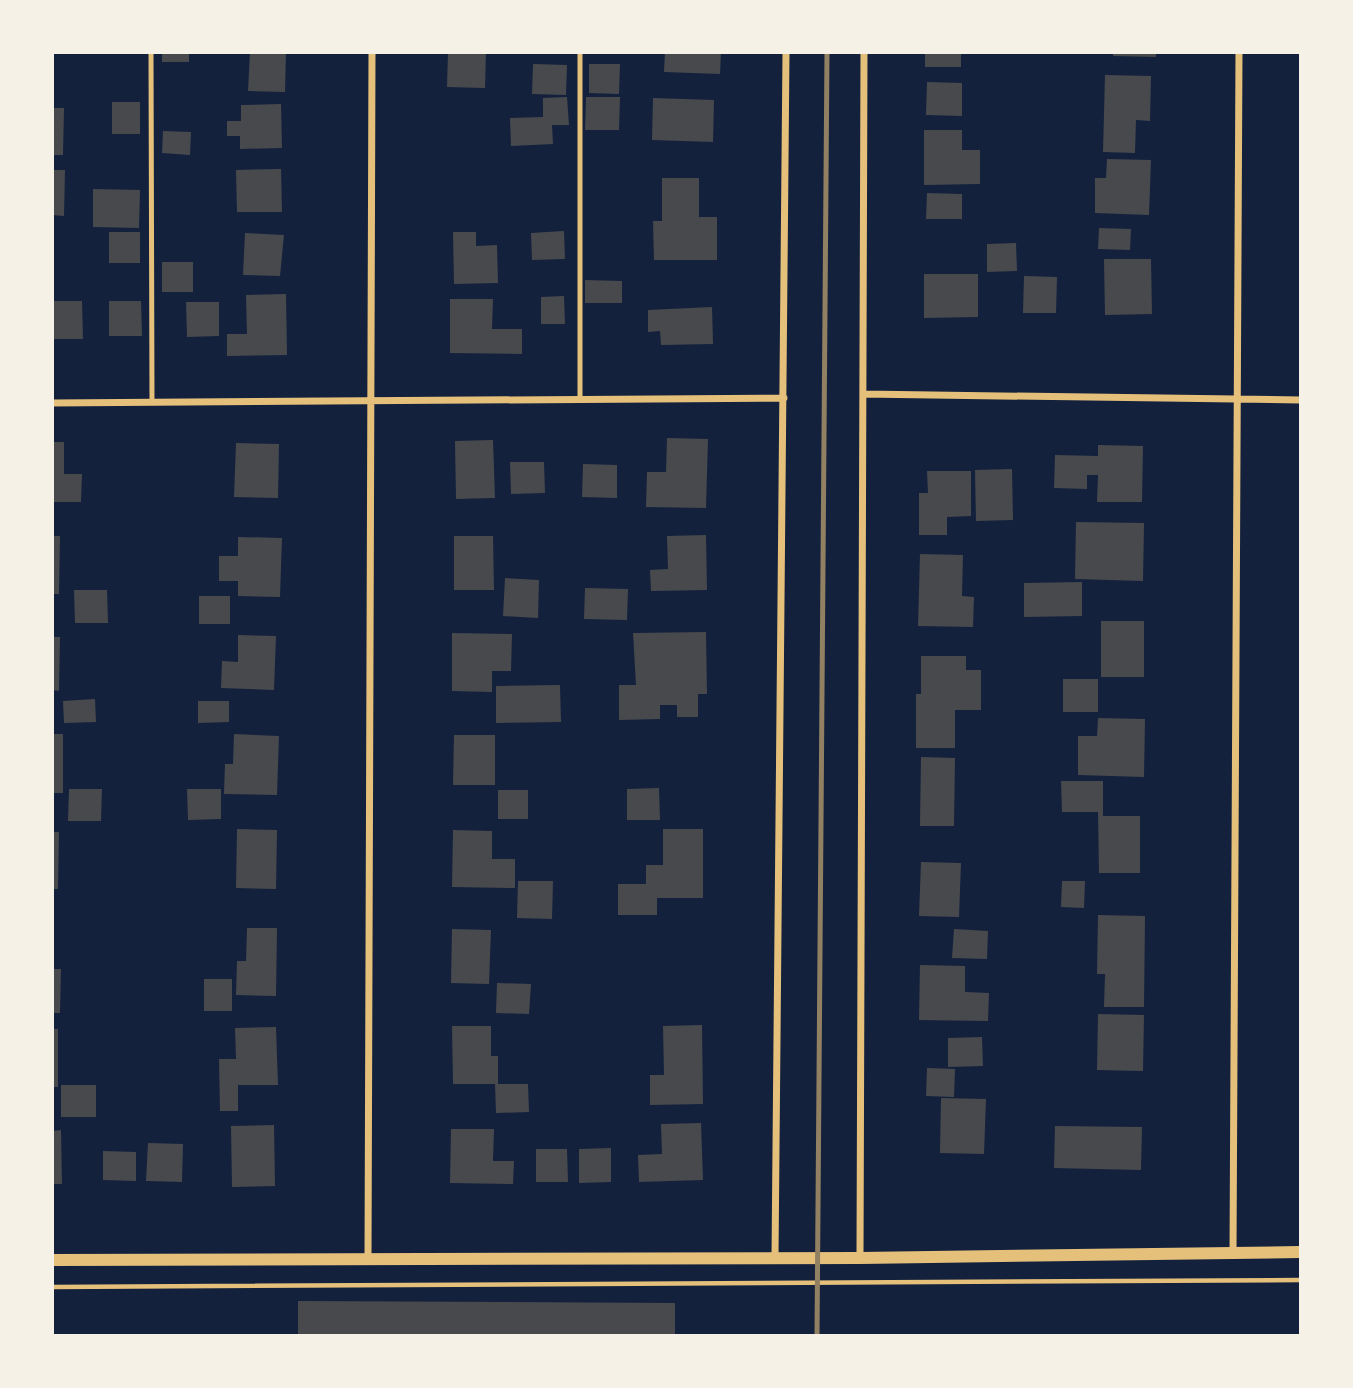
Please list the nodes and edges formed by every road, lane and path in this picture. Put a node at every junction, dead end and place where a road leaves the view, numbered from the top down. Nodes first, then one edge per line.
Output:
1 (151, 52) edge
2 (372, 52) edge
3 (580, 52) edge
4 (786, 52) edge
5 (864, 52) edge
6 (1239, 52) edge
7 (863, 394) junction
8 (784, 398) junction
9 (580, 400) junction
10 (1238, 400) junction
11 (1300, 400) edge
12 (372, 401) junction
13 (52, 402) edge
14 (152, 402) junction
15 (1234, 1252) junction
16 (1300, 1252) edge
17 (775, 1258) junction
18 (860, 1258) junction
19 (52, 1260) edge
20 (368, 1260) junction
21 (1300, 1280) edge
22 (52, 1287) edge

1 - 14 lane
2 - 12 street
3 - 9 lane
4 - 8 street
5 - 7 street
6 - 10 street
7 - 10 street
7 - 18 street
8 - 9 street
8 - 17 street
9 - 12 street
10 - 11 street
10 - 15 street
12 - 14 street
12 - 20 street
13 - 14 street
15 - 16 street
15 - 18 street
17 - 18 street
17 - 20 street
19 - 20 street
21 - 22 path

